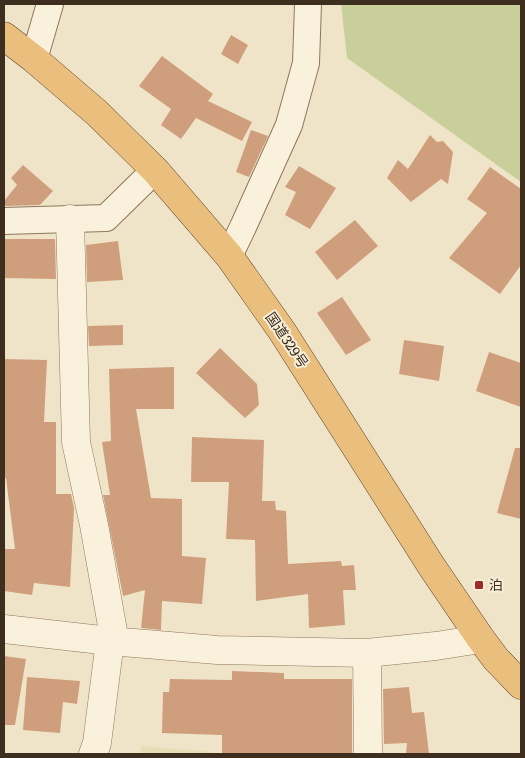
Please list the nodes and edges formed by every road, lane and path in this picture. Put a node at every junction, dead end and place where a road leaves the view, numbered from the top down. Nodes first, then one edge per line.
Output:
1 (50, 4) edge
2 (308, 4) edge
3 (4, 36) edge
4 (34, 59) junction
5 (155, 170) junction
6 (70, 219) junction
7 (4, 221) edge
8 (229, 256) junction
9 (4, 628) edge
10 (481, 639) junction
11 (110, 641) junction
12 (367, 653) junction
13 (516, 674) edge
14 (93, 754) edge
15 (368, 754) edge

1 - 4 street
2 - 8 street
3 - 4 highway, 国道329号
4 - 5 highway, 国道329号
5 - 6 street
5 - 8 highway, 国道329号
6 - 7 street
6 - 11 street
8 - 10 highway, 国道329号
9 - 11 street
10 - 12 street
10 - 13 highway, 国道329号
11 - 12 street
11 - 14 street
12 - 15 street

